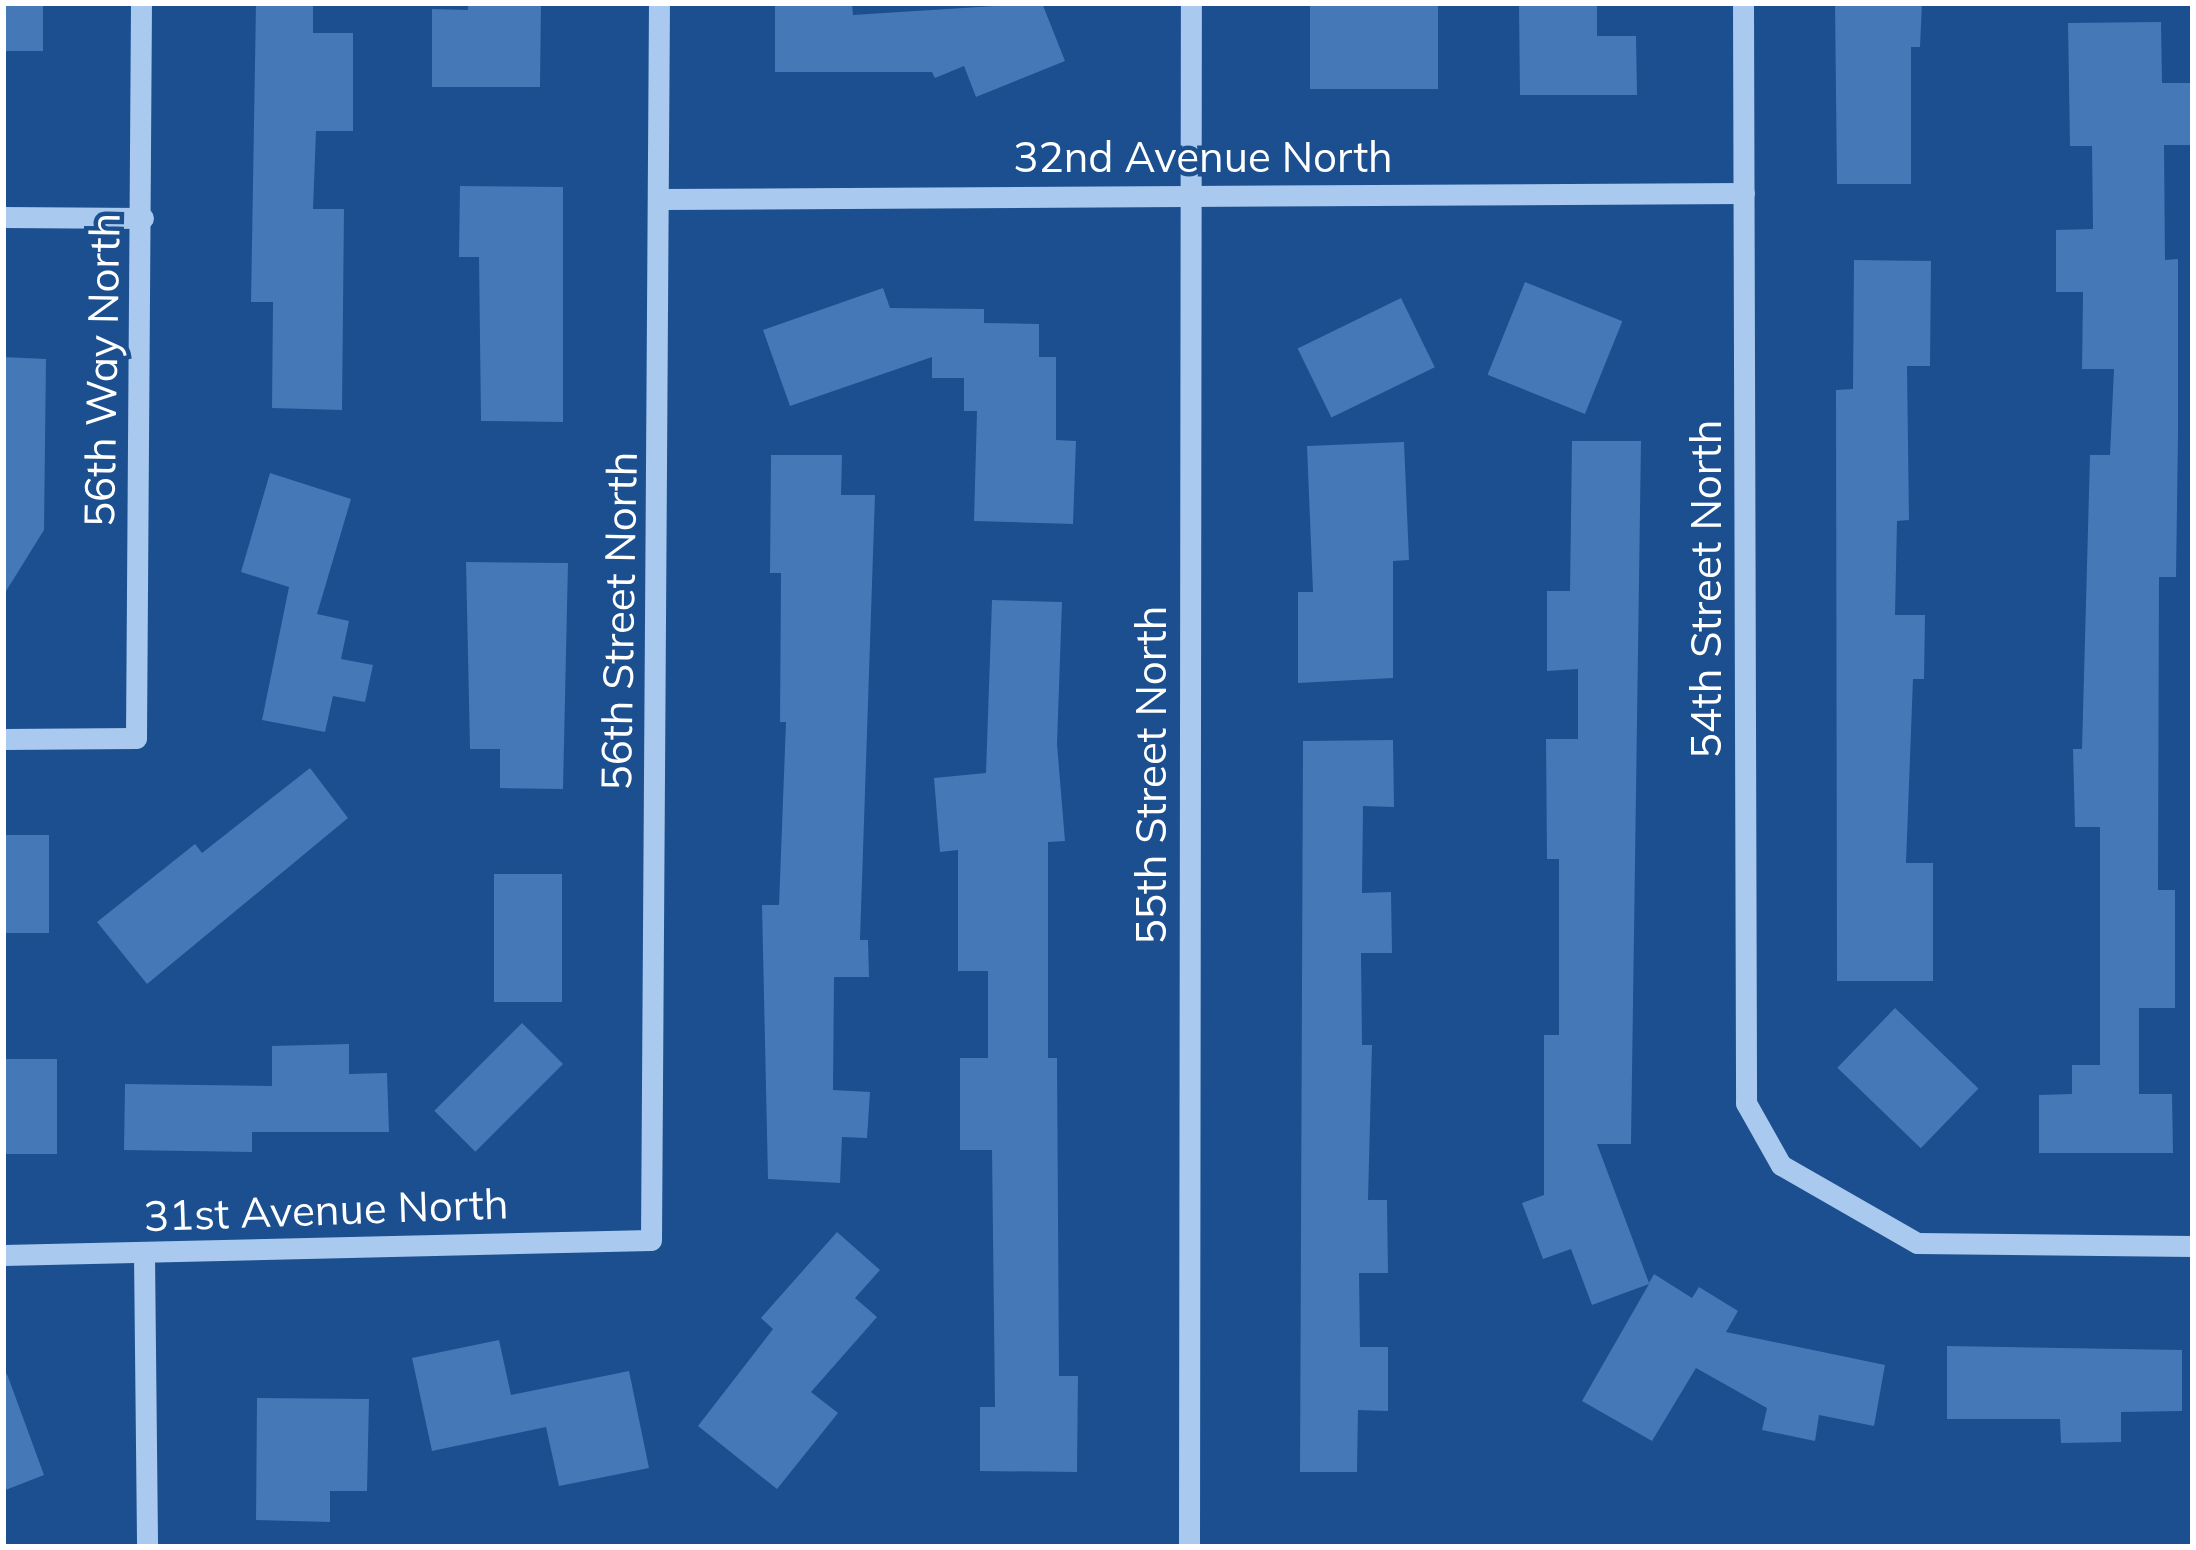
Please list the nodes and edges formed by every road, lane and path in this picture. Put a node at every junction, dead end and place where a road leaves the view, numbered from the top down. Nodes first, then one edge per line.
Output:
1 (141, 3) edge
2 (659, 3) edge
3 (1191, 3) edge
4 (1744, 3) edge
5 (1744, 193) junction
6 (1191, 196) junction
7 (662, 200) junction
8 (3, 217) edge
9 (143, 218) junction
10 (3, 739) edge
11 (651, 1240) joint
12 (2193, 1246) edge
13 (144, 1254) junction
14 (3, 1255) edge
15 (148, 1547) edge
16 (1189, 1547) edge

1 - 9 street, 56th Way North
2 - 7 street, 56th Street North
3 - 6 street, 55th Street North
4 - 5 street, 54th Street North
5 - 6 street, 32nd Avenue North
5 - 12 street, 54th Street North
6 - 7 street, 32nd Avenue North
6 - 16 street, 55th Street North
7 - 11 street, 56th Street North
8 - 9 street
9 - 10 street, 56th Way North
11 - 13 street, 31st Avenue North
13 - 14 street, 31st Avenue North
13 - 15 street

